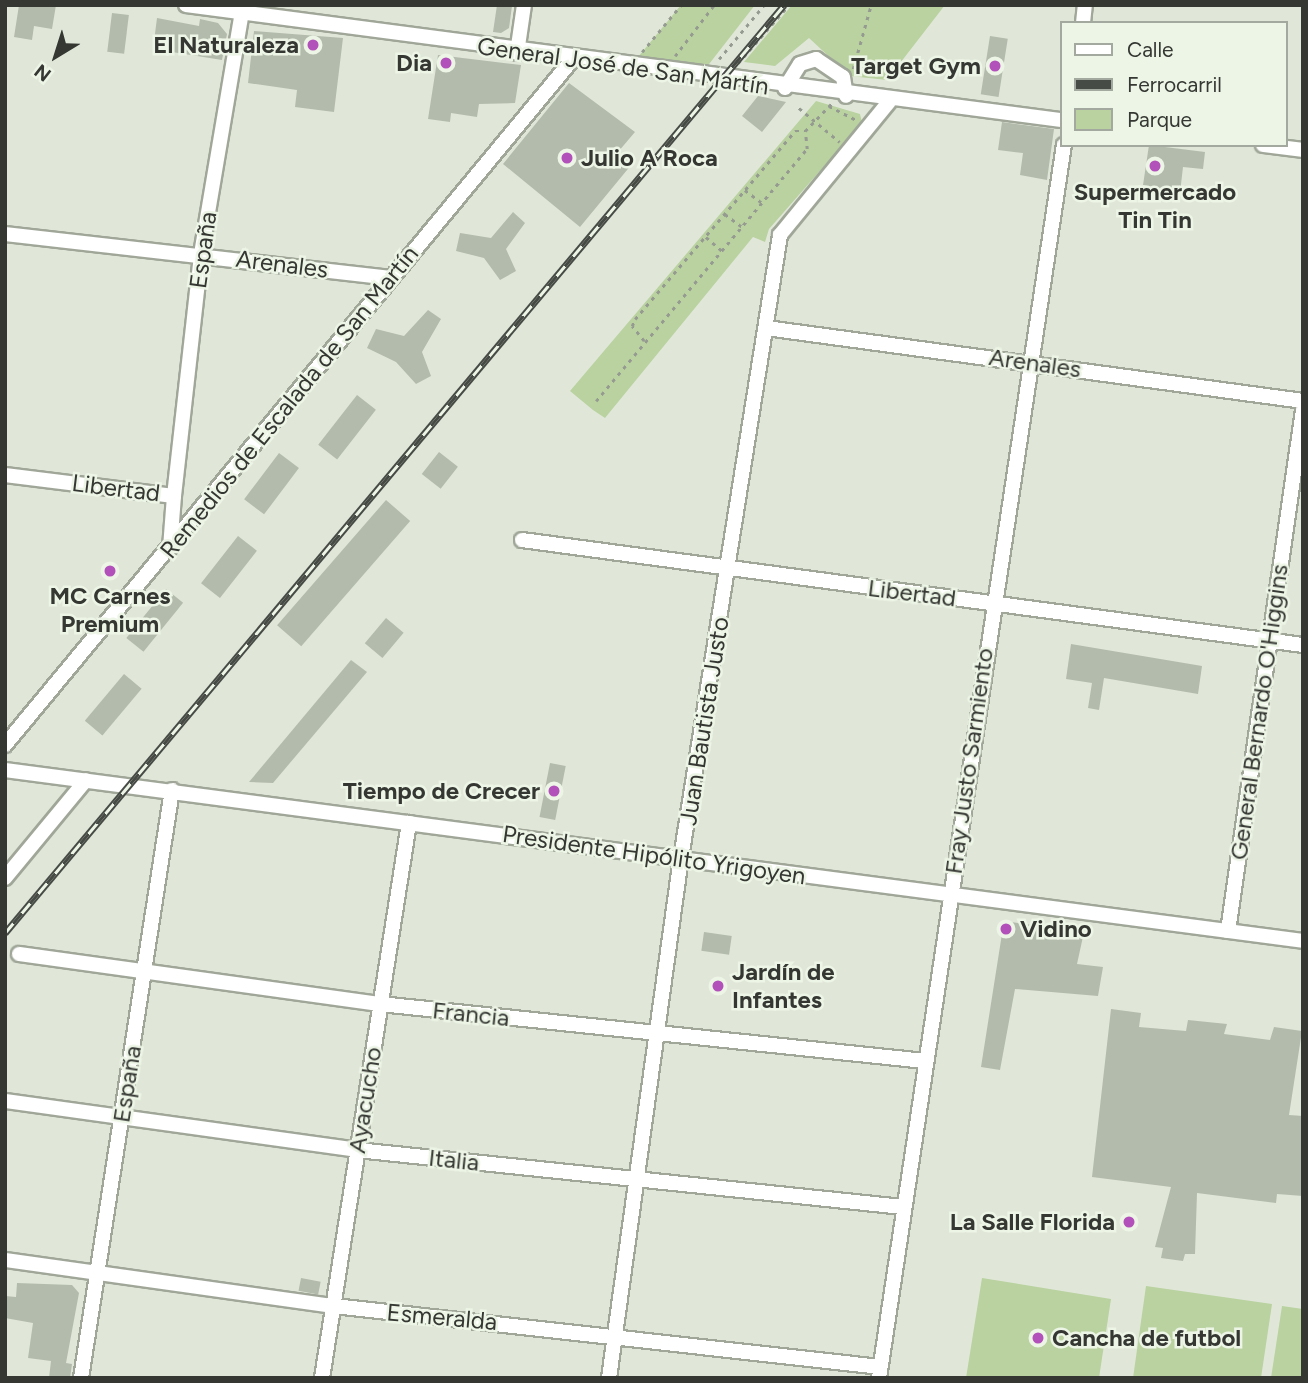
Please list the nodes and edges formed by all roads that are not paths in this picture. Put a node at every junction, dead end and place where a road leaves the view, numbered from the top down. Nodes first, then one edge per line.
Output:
1 (186, 5) edge
2 (524, 5) edge
3 (243, 9) edge
4 (517, 52) junction
5 (572, 60) junction
6 (785, 88) junction
7 (838, 99) junction
8 (888, 102) junction
9 (1060, 120) edge
10 (1064, 147) edge
11 (1279, 147) edge
12 (1303, 150) edge
13 (5, 234) edge
14 (201, 254) junction
15 (391, 278) junction
16 (766, 328) junction
17 (1032, 363) junction
18 (1303, 401) edge
19 (1303, 410) edge
20 (5, 475) edge
21 (174, 496) junction
22 (522, 540) dead end
23 (170, 548) junction
24 (729, 569) junction
25 (992, 603) junction
26 (1269, 641) junction
27 (1303, 645) edge
28 (5, 745) edge
29 (5, 770) edge
30 (86, 780) junction
31 (172, 790) junction
32 (409, 822) junction
33 (681, 858) junction
34 (5, 877) edge
35 (949, 894) junction
36 (1228, 931) junction
37 (1303, 941) edge
38 (19, 954) dead end
39 (144, 970) junction
40 (380, 1004) junction
41 (658, 1035) junction
42 (925, 1061) junction
43 (5, 1101) edge
44 (122, 1115) junction
45 (357, 1150) junction
46 (639, 1180) junction
47 (903, 1207) junction
48 (5, 1260) edge
49 (98, 1272) junction
50 (334, 1306) junction
51 (616, 1334) junction
52 (879, 1373) edge
53 (81, 1378) edge
54 (322, 1378) edge
55 (610, 1378) edge

1 - 3 street, General José de San Martín
2 - 4 street
3 - 4 street, General José de San Martín
3 - 14 street, España
4 - 5 street, General José de San Martín
5 - 6 street, General José de San Martín
5 - 15 street, Remedios de Escalada de San Martín
6 - 7 street, General José de San Martín
6 - 7 street
7 - 8 street, General José de San Martín
8 - 9 street, General José de San Martín
8 - 16 street, Juan Bautista Justo
10 - 17 street, Fray Justo Sarmiento
11 - 12 street
13 - 14 street, Arenales
14 - 15 street, Arenales
14 - 21 street, España
15 - 23 street, Remedios de Escalada de San Martín
16 - 17 street, Arenales
16 - 24 street, Juan Bautista Justo
17 - 18 street, Arenales
17 - 25 street, Fray Justo Sarmiento
19 - 26 street, General Bernardo O'Higgins
20 - 21 street, Libertad
21 - 23 street, Libertad
22 - 24 street, Libertad
23 - 28 street, Remedios de Escalada de San Martín
24 - 25 street, Libertad
24 - 33 street, Juan Bautista Justo
25 - 26 street, Libertad
25 - 35 street, Fray Justo Sarmiento
26 - 27 street, Libertad
26 - 36 street, General Bernardo O'Higgins
29 - 30 street, Presidente Hipólito Yrigoyen
30 - 31 street, Presidente Hipólito Yrigoyen
30 - 34 street
31 - 32 street, Presidente Hipólito Yrigoyen
31 - 39 street, España
32 - 33 street, Presidente Hipólito Yrigoyen
32 - 40 street, Ayacucho
33 - 35 street, Presidente Hipólito Yrigoyen
33 - 41 street, Juan Bautista Justo
35 - 36 street, Presidente Hipólito Yrigoyen
35 - 42 street, Fray Justo Sarmiento
36 - 37 street, Presidente Hipólito Yrigoyen
38 - 39 street, Francia
39 - 40 street, Francia
39 - 44 street, España
40 - 41 street, Francia
40 - 45 street, Ayacucho
41 - 42 street, Francia
41 - 46 street, Juan Bautista Justo
42 - 47 street, Fray Justo Sarmiento
43 - 44 street, Italia
44 - 45 street, Italia
44 - 49 street, España
45 - 46 street, Italia
45 - 50 street, Ayacucho
46 - 47 street, Italia
46 - 51 street, Juan Bautista Justo
47 - 52 street, Fray Justo Sarmiento
48 - 49 street, Esmeralda
49 - 50 street, Esmeralda
49 - 53 street, España
50 - 51 street, Esmeralda
50 - 54 street, Ayacucho
51 - 52 street, Esmeralda
51 - 55 street, Juan Bautista Justo

